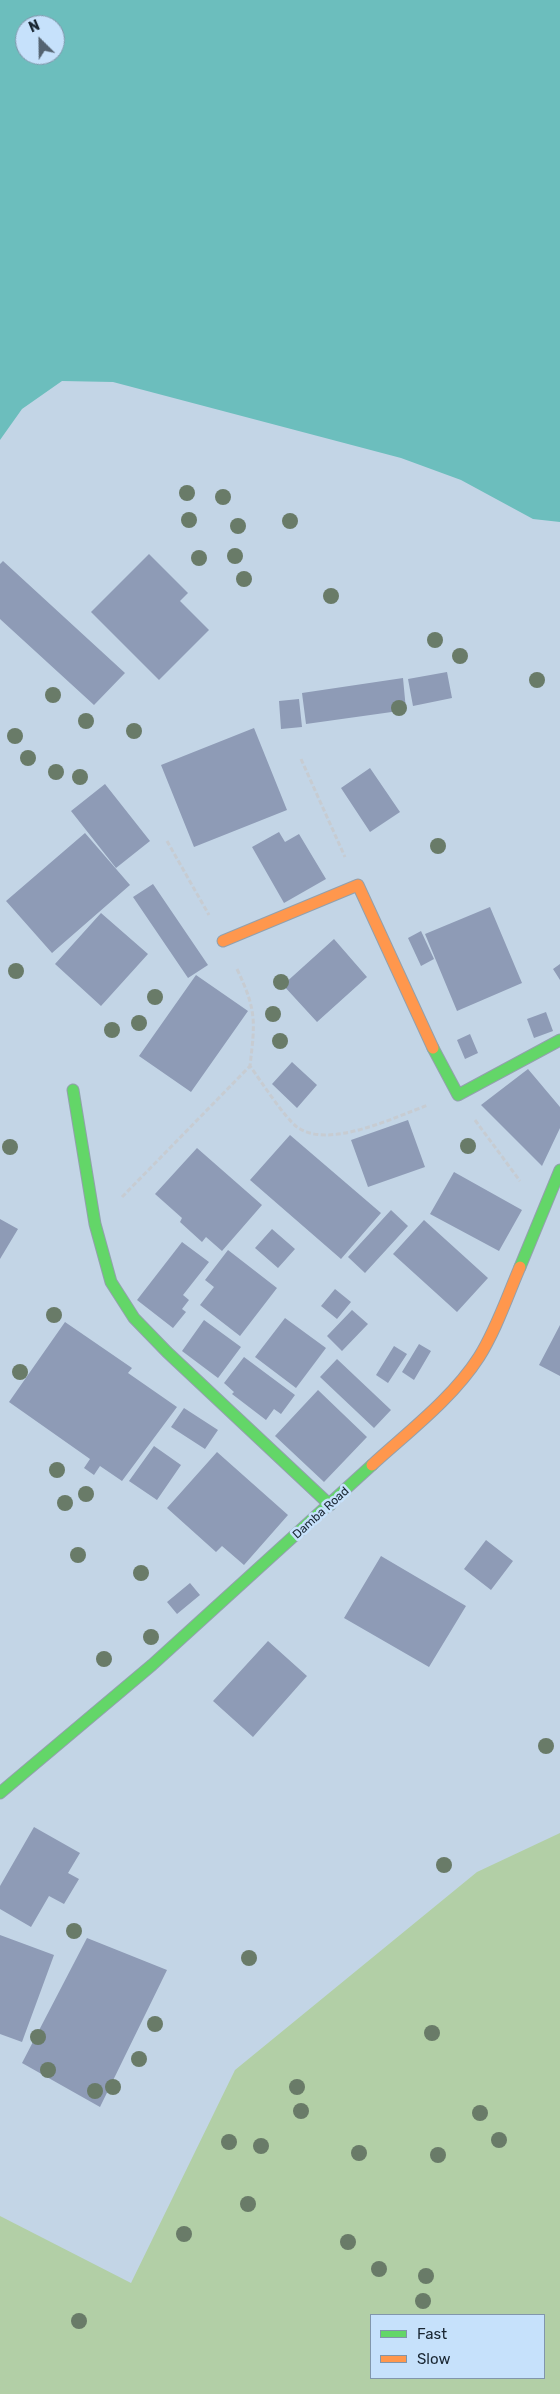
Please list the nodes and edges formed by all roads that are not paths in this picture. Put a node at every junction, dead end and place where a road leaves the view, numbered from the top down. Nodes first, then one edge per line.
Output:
1 (223, 941) road end
2 (560, 1040) edge
3 (73, 1090) dead end
4 (560, 1170) edge
5 (330, 1505) junction
6 (0, 1794) edge

1 - 2 street
3 - 5 street
4 - 5 street, Damba Road
5 - 6 street, Damba Road

